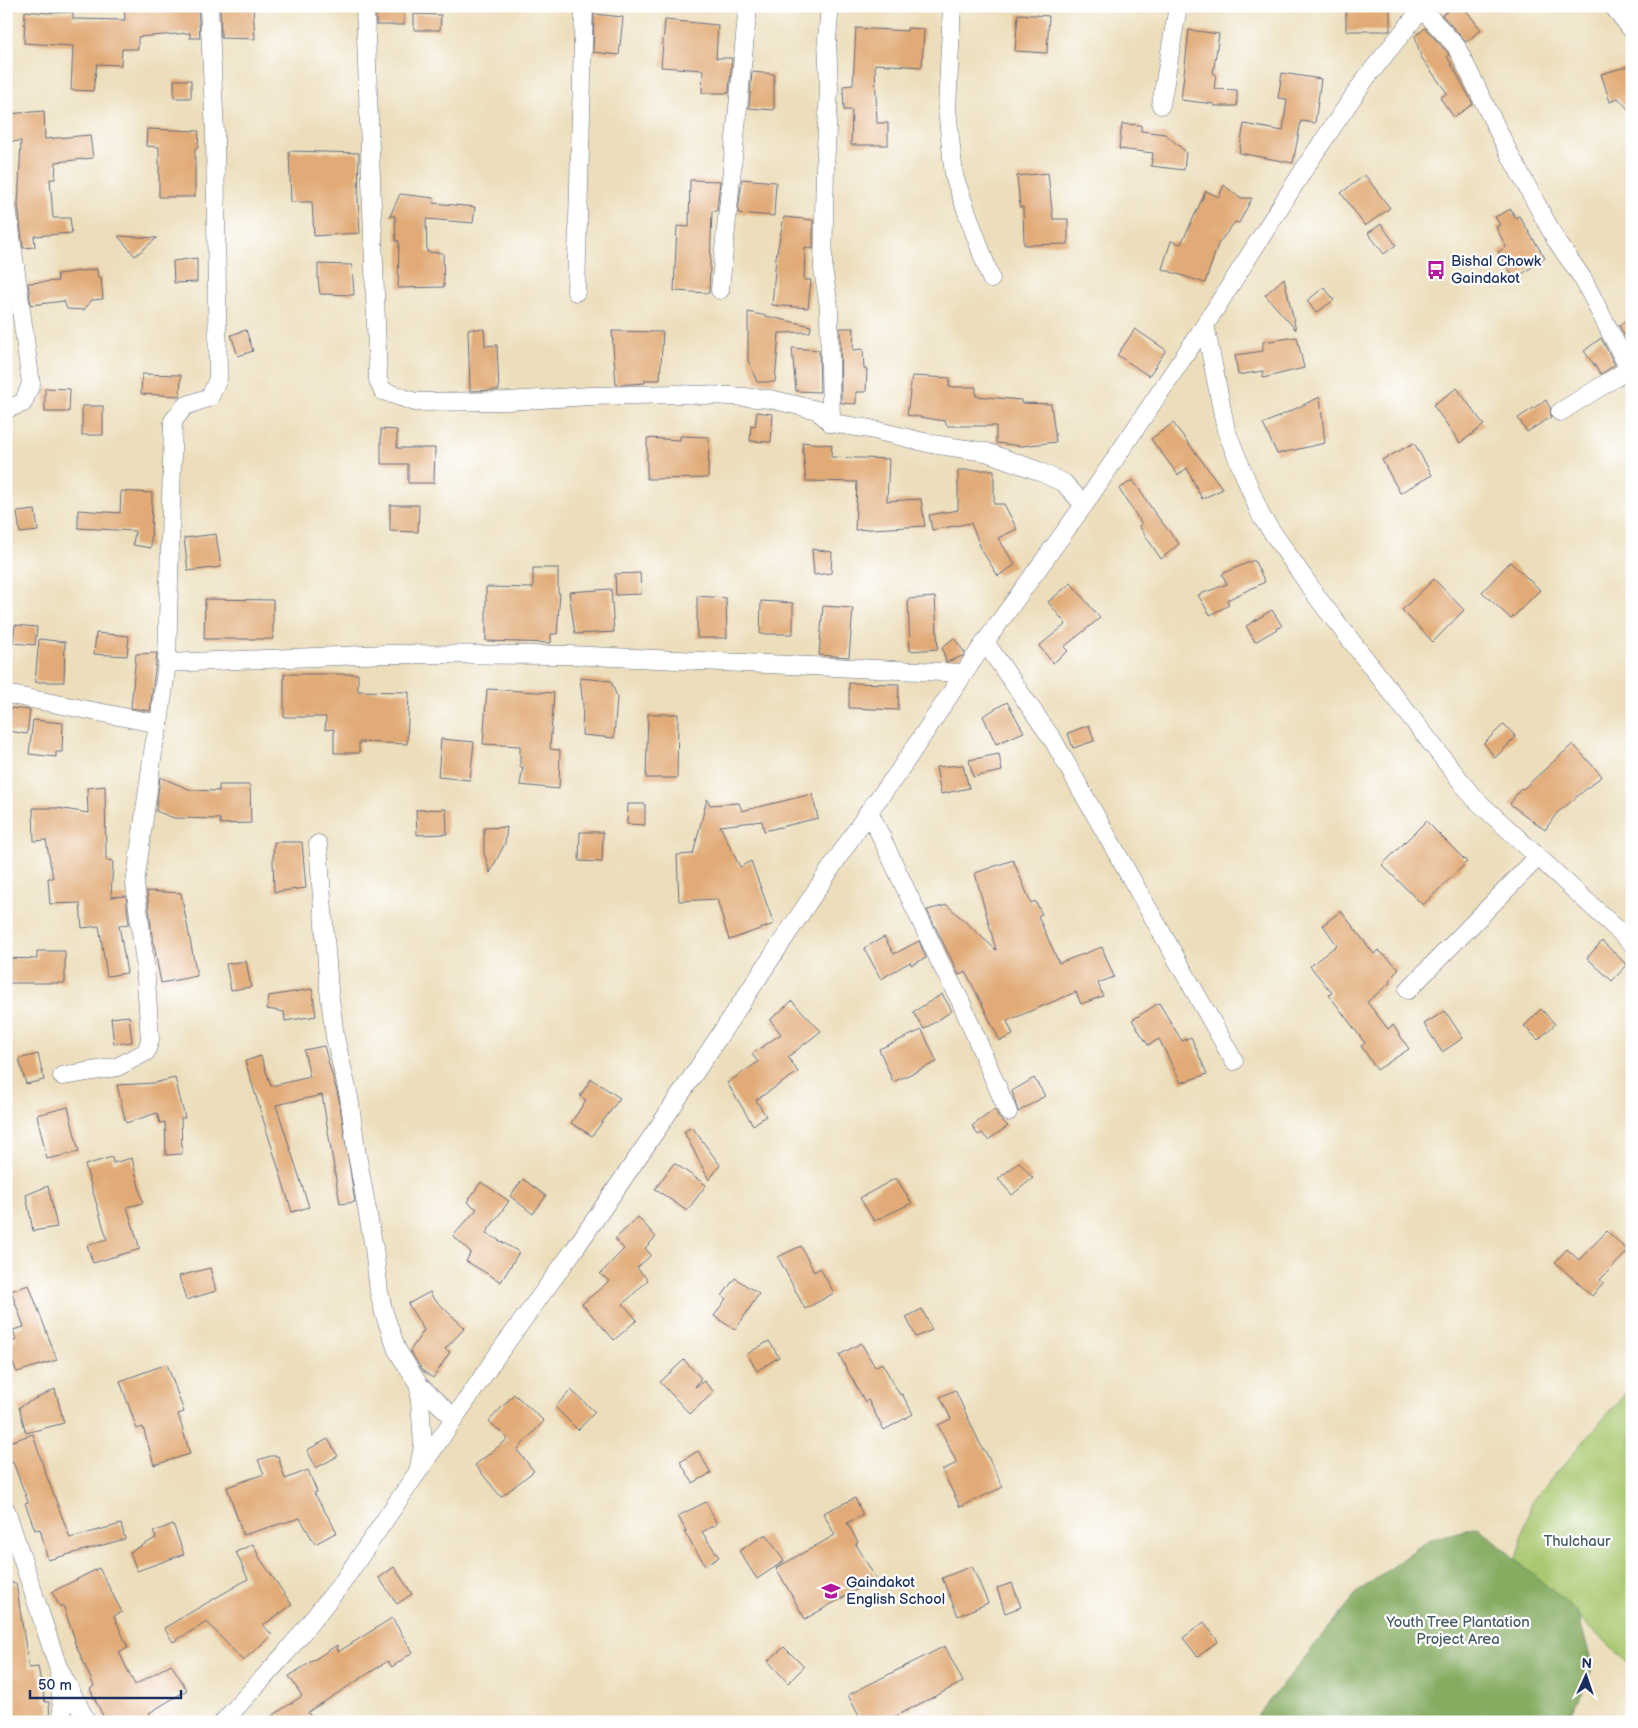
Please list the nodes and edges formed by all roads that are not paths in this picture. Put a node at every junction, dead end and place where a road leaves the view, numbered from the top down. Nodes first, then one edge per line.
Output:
1 (209, 6) edge
2 (364, 6) edge
3 (584, 6) edge
4 (748, 6) edge
5 (830, 6) edge
6 (952, 6) edge
7 (1178, 6) edge
8 (1613, 6) edge
9 (1423, 8) edge
10 (1632, 30) edge
11 (1161, 105) dead end
12 (6, 199) edge
13 (991, 279) dead end
14 (720, 290) dead end
15 (576, 292) dead end
16 (1205, 325) junction
17 (6, 409) edge
18 (1560, 412) dead end
19 (831, 423) junction
20 (1084, 505) junction
21 (985, 642) junction
22 (167, 663) junction
23 (964, 672) junction
24 (6, 694) edge
25 (159, 724) junction
26 (869, 811) junction
27 (318, 844) dead end
28 (1538, 857) junction
29 (1632, 942) edge
30 (1408, 990) dead end
31 (1234, 1061) dead end
32 (62, 1076) dead end
33 (1008, 1112) dead end
34 (419, 1385) junction
35 (455, 1419) junction
36 (418, 1470) junction
37 (6, 1510) edge
38 (58, 1667) junction
39 (63, 1722) edge
40 (87, 1722) edge
41 (223, 1722) edge

1 - 22 street
2 - 19 street
3 - 15 street
4 - 14 street
5 - 19 street
6 - 13 street
7 - 11 street
8 - 10 street
9 - 16 street
9 - 18 street
12 - 17 street
16 - 20 street
16 - 28 street
19 - 20 street
20 - 21 street
21 - 23 street
21 - 31 street
22 - 23 street
22 - 25 street
23 - 26 street
24 - 25 street
25 - 32 street
26 - 33 street
26 - 35 street
27 - 34 street
28 - 29 street
28 - 30 street
34 - 35 street
34 - 36 street
35 - 36 street
36 - 41 street
37 - 38 street
38 - 39 street
38 - 40 street

